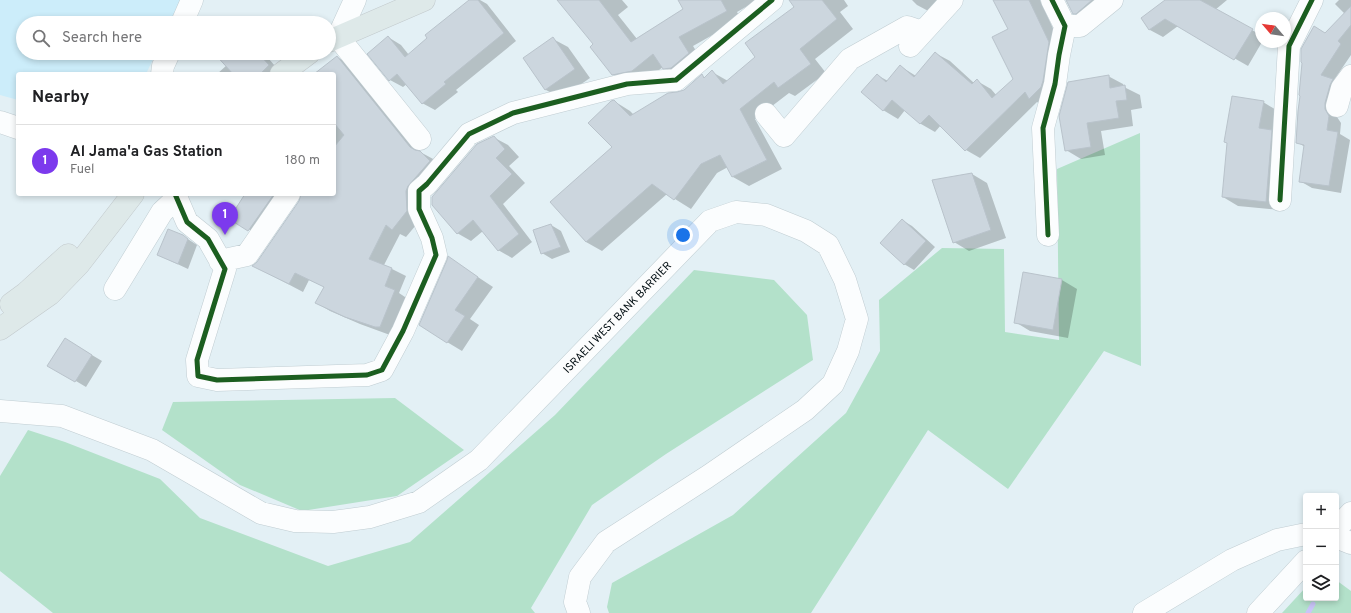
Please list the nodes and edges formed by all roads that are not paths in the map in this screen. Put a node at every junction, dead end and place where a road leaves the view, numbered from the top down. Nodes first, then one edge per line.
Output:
1 (192, 0) edge
2 (355, 0) edge
3 (424, 0) edge
4 (772, 0) edge
5 (952, 0) edge
6 (1052, 0) edge
7 (1112, 0) edge
8 (1312, 0) edge
9 (185, 16) edge
10 (1065, 26) junction
11 (336, 34) edge
12 (336, 38) edge
13 (336, 42) edge
14 (166, 60) edge
15 (300, 60) edge
16 (162, 72) edge
17 (284, 72) edge
18 (1351, 76) edge
19 (1336, 106) dead end
20 (766, 114) dead end
21 (0, 122) edge
22 (16, 127) edge
23 (420, 139) dead end
24 (116, 196) edge
25 (131, 196) edge
26 (176, 196) edge
27 (288, 196) edge
28 (1280, 200) dead end
29 (1048, 235) dead end
30 (220, 261) junction
31 (116, 289) dead end
32 (0, 312) edge
33 (0, 328) edge
34 (0, 411) edge
35 (1342, 525) edge
36 (1303, 535) edge
37 (1351, 543) edge
38 (1303, 564) edge
39 (579, 613) edge
40 (1144, 613) edge
41 (1258, 613) edge

1 - 9 street
2 - 11 street
3 - 12 main road
4 - 30 street
5 - 20 street
6 - 10 street
7 - 10 street
8 - 28 street
10 - 29 street
13 - 23 street
14 - 16 street
15 - 17 main road
18 - 19 street
21 - 22 street
24 - 32 main road
25 - 33 main road
26 - 30 street
26 - 31 street
27 - 30 street
34 - 39 street, ISRAELI WEST BANK BARRIER
35 - 37 street
36 - 40 street
38 - 41 street

